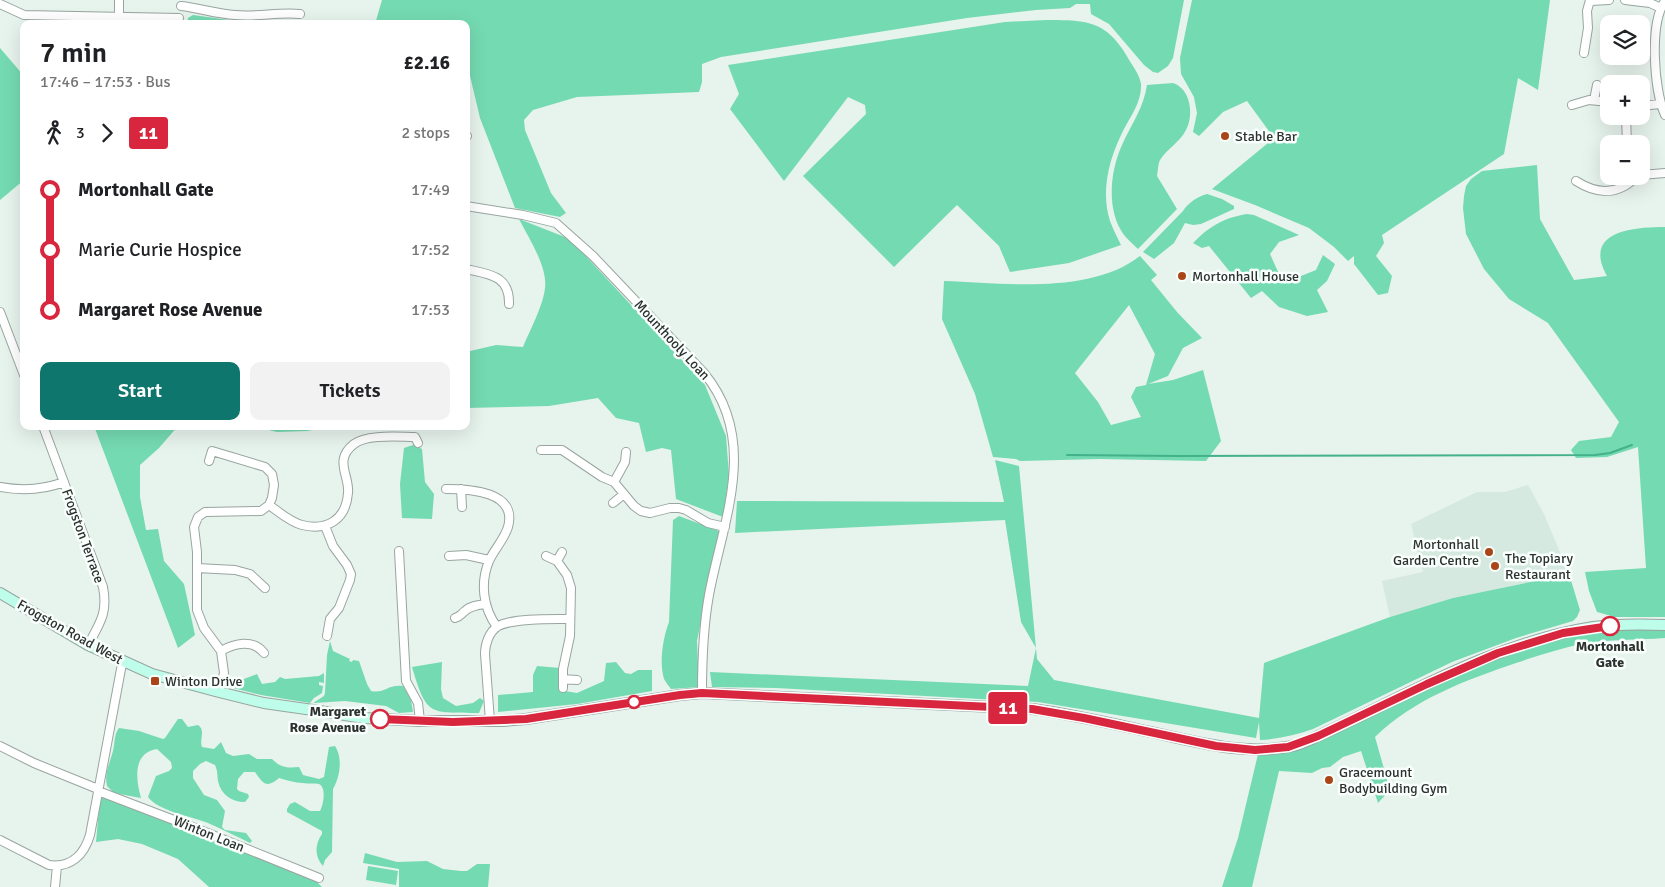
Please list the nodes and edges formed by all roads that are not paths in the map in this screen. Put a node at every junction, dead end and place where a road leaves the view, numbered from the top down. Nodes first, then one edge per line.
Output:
1 (119, 0) edge
2 (1609, 0) edge
3 (1625, 0) edge
4 (1590, 1) edge
5 (181, 3) edge
6 (0, 4) edge
7 (1663, 4) edge
8 (302, 15) dead end
9 (119, 17) junction
10 (163, 20) edge
11 (178, 20) edge
12 (1584, 54) dead end
13 (1597, 85) dead end
14 (1594, 100) junction
15 (1600, 101) edge
16 (1660, 104) junction
17 (1572, 105) dead end
18 (1650, 105) edge
19 (1665, 115) edge
20 (1665, 173) edge
21 (1650, 174) edge
22 (1576, 182) dead end
23 (1627, 185) edge
24 (470, 207) edge
25 (470, 270) edge
26 (509, 304) dead end
27 (0, 312) edge
28 (20, 364) edge
29 (44, 430) edge
30 (566, 441) dead end
31 (418, 443) dead end
32 (541, 450) dead end
33 (562, 450) junction
34 (626, 452) dead end
35 (209, 461) dead end
36 (64, 482) junction
37 (614, 482) junction
38 (0, 487) edge
39 (446, 489) dead end
40 (462, 489) junction
41 (624, 494) junction
42 (614, 503) dead end
43 (269, 505) junction
44 (462, 507) dead end
45 (325, 526) junction
46 (725, 527) junction
47 (399, 551) dead end
48 (562, 552) dead end
49 (546, 556) dead end
50 (454, 558) dead end
51 (489, 560) junction
52 (557, 561) junction
53 (197, 568) junction
54 (265, 588) dead end
55 (0, 593) edge
56 (461, 603) dead end
57 (485, 604) junction
58 (465, 611) junction
59 (455, 618) dead end
60 (569, 619) junction
61 (1665, 625) edge
62 (497, 627) junction
63 (327, 636) dead end
64 (88, 645) junction
65 (221, 651) junction
66 (264, 653) dead end
67 (124, 662) junction
68 (563, 679) junction
69 (576, 680) dead end
70 (563, 688) dead end
71 (219, 692) junction
72 (702, 693) junction
73 (420, 721) junction
74 (490, 721) junction
75 (0, 746) edge
76 (98, 790) junction
77 (0, 840) edge
78 (57, 866) junction
79 (319, 878) dead end
80 (55, 887) edge

1 - 9 street
2 - 4 street
3 - 7 street
4 - 12 street
5 - 8 street
5 - 11 street
6 - 9 street
7 - 16 street
9 - 10 street
13 - 14 street
14 - 15 street
14 - 17 street
16 - 18 street
16 - 19 street
20 - 21 street
22 - 23 street
24 - 46 street, Mounthooly Loan
25 - 26 street
27 - 28 street
29 - 36 street, Frogston Terrace
30 - 33 street
31 - 45 street
32 - 33 street
33 - 37 street
34 - 37 street
35 - 43 street
36 - 38 street
36 - 64 street, Frogston Terrace
37 - 41 street
39 - 40 street
40 - 44 street
40 - 51 street
41 - 42 street
41 - 46 street
43 - 45 street
43 - 53 street
45 - 63 street
46 - 72 street, Mounthooly Loan
47 - 73 street
48 - 52 street
49 - 52 street
50 - 51 street
51 - 57 street
52 - 60 street
53 - 54 street
53 - 65 street
55 - 64 main road, Frogston Road West
56 - 58 street
57 - 58 street
57 - 62 street
58 - 59 street
60 - 62 street
60 - 68 street
61 - 72 main road, Frogston Road West
62 - 74 street
64 - 67 main road, Frogston Road West
65 - 66 street
65 - 71 street
67 - 71 main road, Frogston Road West
67 - 76 street
68 - 69 street
68 - 70 street
71 - 73 main road, Frogston Road West
72 - 74 main road, Frogston Road West
73 - 74 main road, Frogston Road West
75 - 76 street, Winton Loan
76 - 78 street
76 - 79 street, Winton Loan
77 - 78 street
78 - 80 street

